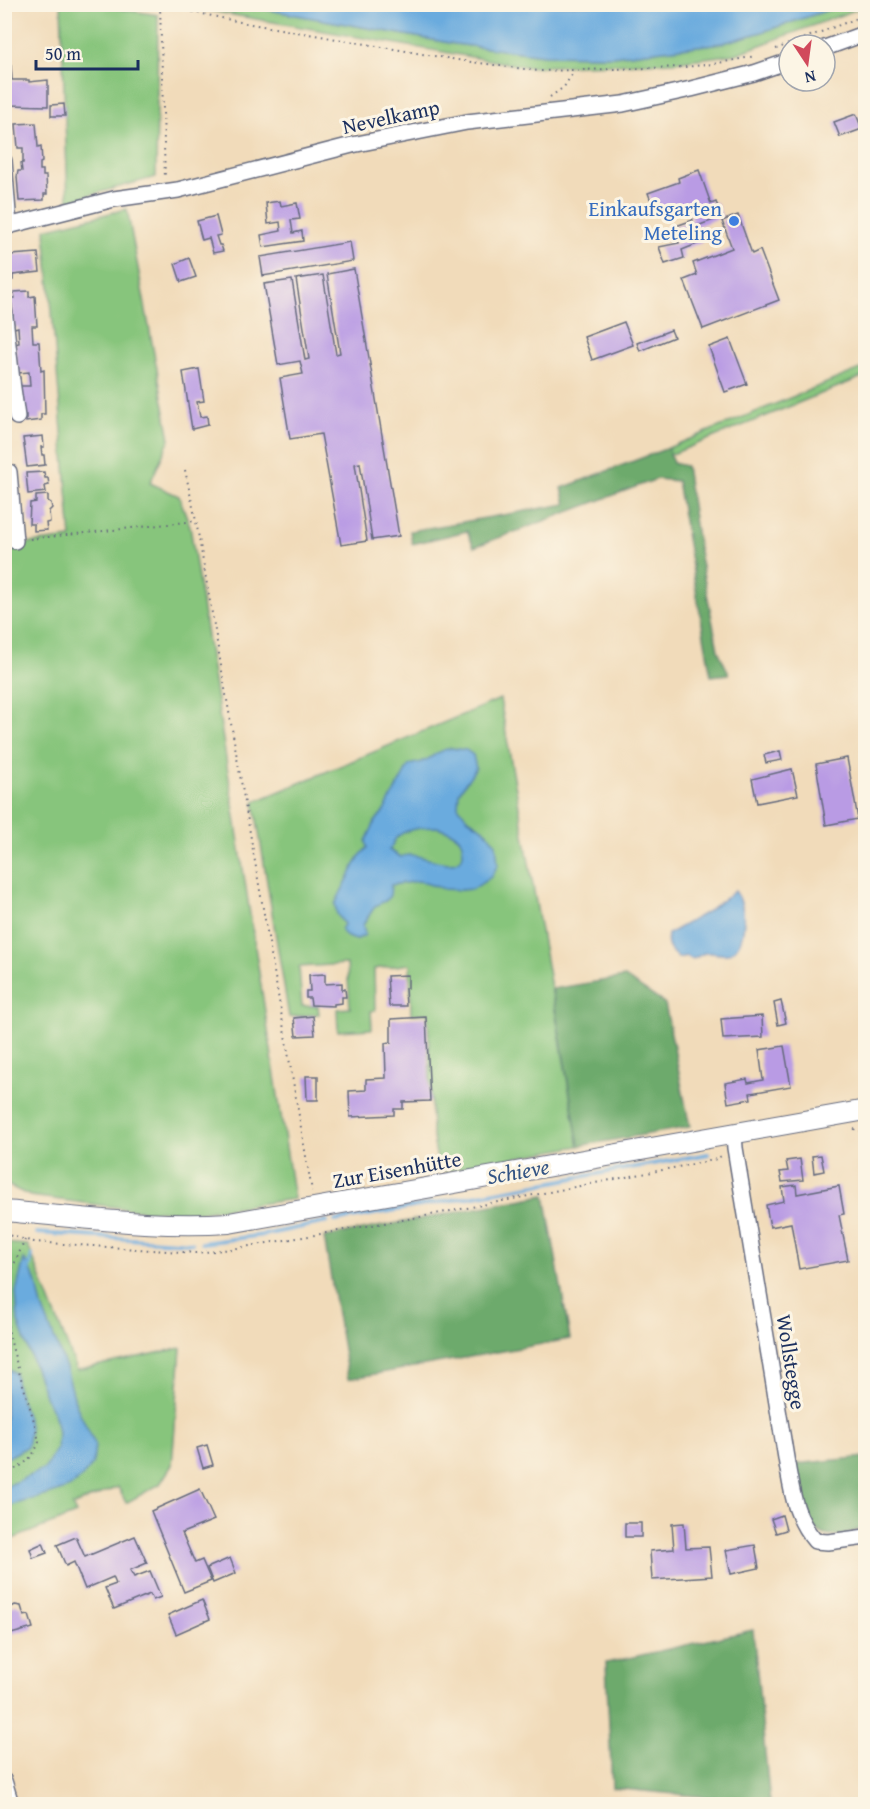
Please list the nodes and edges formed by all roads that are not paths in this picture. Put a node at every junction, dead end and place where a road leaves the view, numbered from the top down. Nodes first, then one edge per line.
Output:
1 (866, 33) edge
2 (837, 44) edge
3 (777, 65) edge
4 (4, 161) edge
5 (7, 226) edge
6 (4, 308) edge
7 (8, 381) edge
8 (16, 417) dead end
9 (4, 471) edge
10 (15, 541) road end
11 (866, 1110) edge
12 (735, 1141) junction
13 (4, 1211) edge
14 (866, 1537) edge
15 (4, 1781) edge
16 (10, 1804) edge

1 - 2 street
3 - 5 street, Nevelkamp
4 - 5 street
6 - 7 street
7 - 8 street
9 - 10 street
11 - 12 street, Zur Eisenhütte
12 - 13 street, Zur Eisenhütte
12 - 14 street, Wollstegge
15 - 16 street

